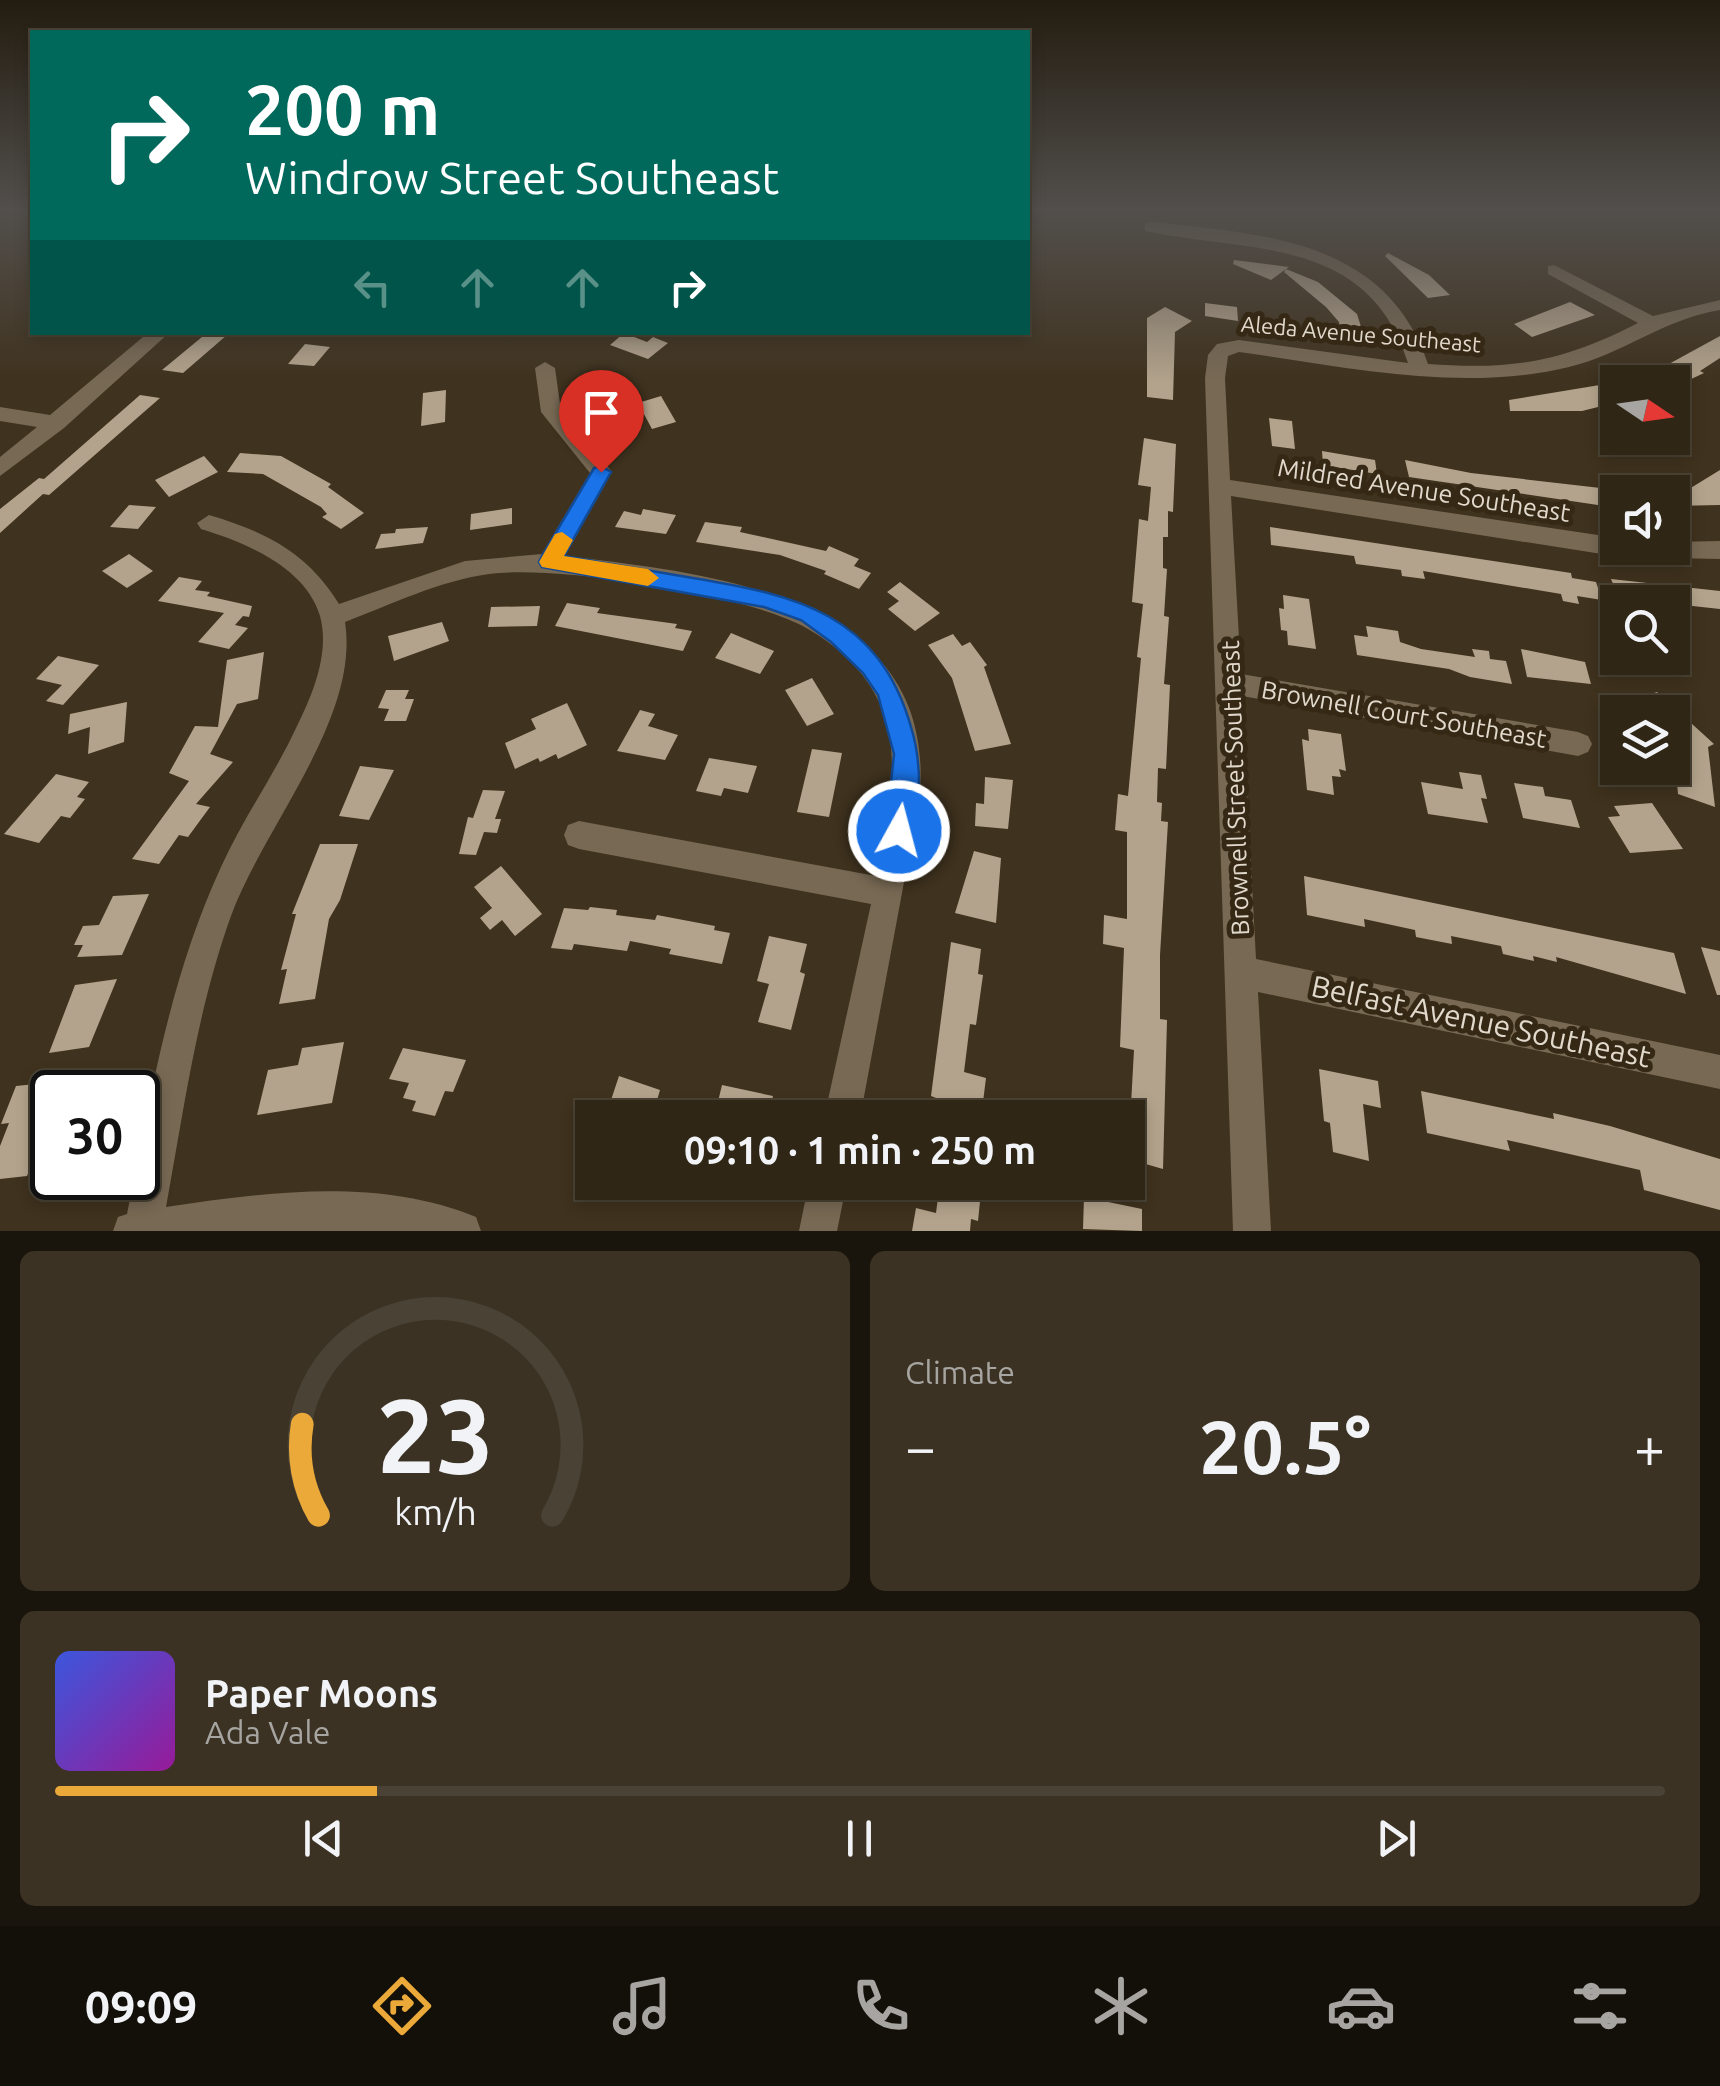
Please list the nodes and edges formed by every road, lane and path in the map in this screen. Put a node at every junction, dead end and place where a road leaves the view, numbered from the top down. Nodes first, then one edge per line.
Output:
1 (1342, 268) edge
2 (1554, 270) dead end
3 (1720, 305) edge
4 (1652, 323) junction
5 (158, 335) edge
6 (1224, 348) joint
7 (545, 368) dead end
8 (1420, 369) junction
9 (0, 414) edge
10 (57, 423) junction
11 (0, 469) edge
12 (1222, 487) junction
13 (210, 523) dead end
14 (1600, 544) edge
15 (1720, 550) edge
16 (1690, 551) edge
17 (550, 562) junction
18 (333, 616) junction
19 (1230, 683) junction
20 (1578, 744) dead end
21 (579, 836) dead end
22 (889, 893) junction
23 (1242, 972) junction
24 (1720, 1072) edge
25 (846, 1100) edge
26 (824, 1200) edge
27 (138, 1229) edge
28 (462, 1231) edge
29 (818, 1231) edge
30 (1252, 1231) edge

1 - 8 street
2 - 4 street
3 - 4 street, Aleda Avenue Southeast
4 - 8 street, Aleda Avenue Southeast
5 - 10 street
6 - 8 street, Aleda Avenue Southeast
6 - 12 street, Brownell Street Southeast
7 - 17 street
9 - 10 street
10 - 11 street
12 - 14 street, Mildred Avenue Southeast
12 - 19 street, Brownell Street Southeast
13 - 18 street
15 - 16 street, Mildred Avenue Southeast
17 - 18 street
17 - 22 street
18 - 27 street
19 - 20 street, Brownell Court Southeast
19 - 23 street, Brownell Street Southeast
21 - 22 street
22 - 25 street
23 - 24 street, Belfast Avenue Southeast
23 - 30 street, Brownell Street Southeast
26 - 29 street
27 - 28 street

